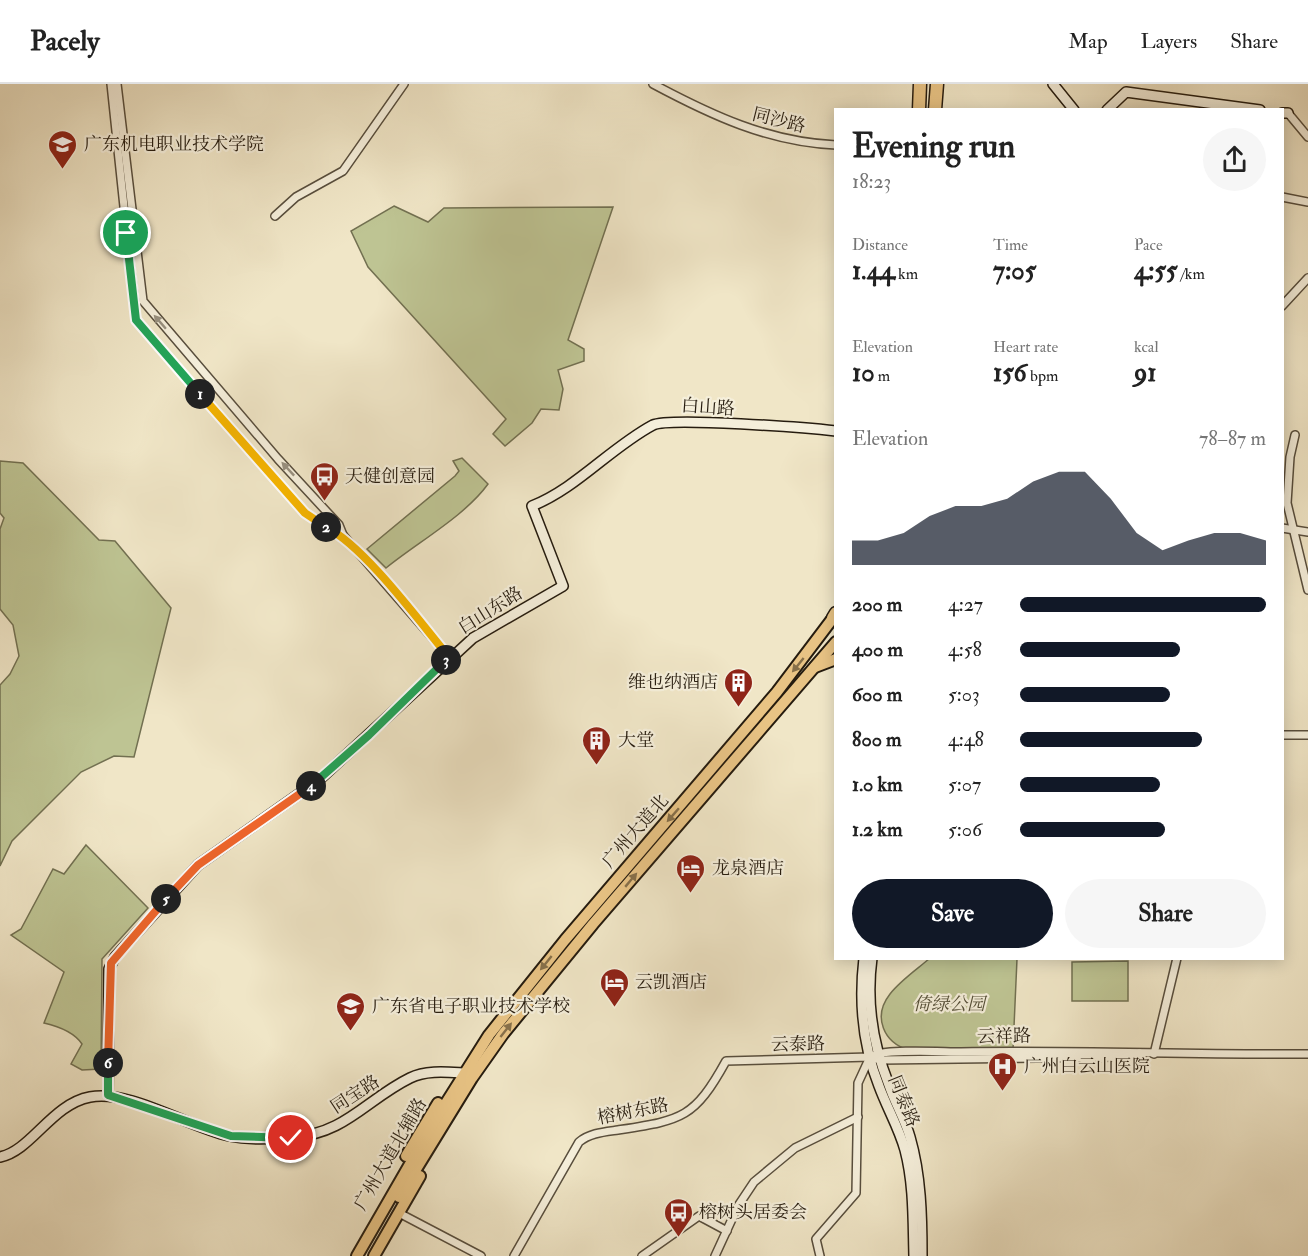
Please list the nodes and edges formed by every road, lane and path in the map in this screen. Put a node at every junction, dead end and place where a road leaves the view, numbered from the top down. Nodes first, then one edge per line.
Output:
1 (111, 84) edge
2 (117, 84) edge
3 (404, 84) edge
4 (652, 84) edge
5 (920, 84) edge
6 (937, 84) edge
7 (1053, 84) edge
8 (919, 108) edge
9 (935, 108) edge
10 (1072, 108) edge
11 (1109, 108) edge
12 (1245, 108) edge
13 (1285, 113) edge
14 (1308, 138) edge
15 (834, 145) edge
16 (1284, 197) edge
17 (1308, 202) edge
18 (275, 216) dead end
19 (1308, 278) edge
20 (1284, 304) edge
21 (834, 431) edge
22 (1295, 435) dead end
23 (1287, 527) edge
24 (1308, 532) edge
25 (344, 535) junction
26 (563, 586) joint
27 (1308, 590) edge
28 (834, 619) edge
29 (834, 644) edge
30 (449, 657) junction
31 (834, 660) edge
32 (812, 668) junction
33 (760, 721) junction
34 (1284, 735) edge
35 (1308, 735) edge
36 (864, 960) edge
37 (872, 960) edge
38 (1177, 960) edge
39 (1154, 1054) junction
40 (1308, 1054) edge
41 (876, 1057) junction
42 (726, 1061) joint
43 (468, 1075) junction
44 (108, 1095) junction
45 (454, 1098) junction
46 (858, 1117) junction
47 (0, 1157) edge
48 (399, 1214) junction
49 (727, 1231) junction
50 (351, 1256) edge
51 (357, 1256) edge
52 (365, 1256) edge
53 (374, 1256) edge
54 (481, 1256) edge
55 (514, 1256) edge
56 (642, 1256) edge
57 (715, 1256) edge
58 (820, 1256) edge
59 (914, 1256) edge
60 (922, 1256) edge

1 - 25 street
25 -> 2 street
3 - 18 street
4 - 15 street, 同沙路
5 - 8 highway
6 - 9 highway
7 - 10 street
11 - 12 street
13 - 14 street
16 - 17 street
19 - 20 street
21 - 26 street, 白山路
22 - 23 street
23 - 24 street
23 - 27 street
25 - 30 street
26 - 30 street, 白山东路
28 -> 33 main road, 广州大道北
29 - 32 main road, 广州大道北
30 - 44 street, 白山东路
31 - 32 main road
32 - 33 main road, 广州大道北
33 - 43 main road, 广州大道北
34 - 35 street
36 - 41 street, 同泰路
37 - 41 street, 同泰路
38 - 39 street
39 - 40 street, 云祥路
39 - 41 street, 云祥路
41 - 42 street, 云泰路
41 - 46 street
41 - 59 street, 同泰路
41 - 60 street, 同泰路
42 - 55 street, 榕树东路
43 - 44 street, 同宝路
43 - 45 main road
43 - 48 main road, 广州大道北辅路
43 - 50 main road, 广州大道北辅路
44 - 47 street, 同宝路
45 - 51 main road
45 - 52 main road
46 - 49 street
46 - 58 street
48 - 53 main road, 广州大道北辅路
48 - 54 street
49 - 56 street
49 - 57 street

